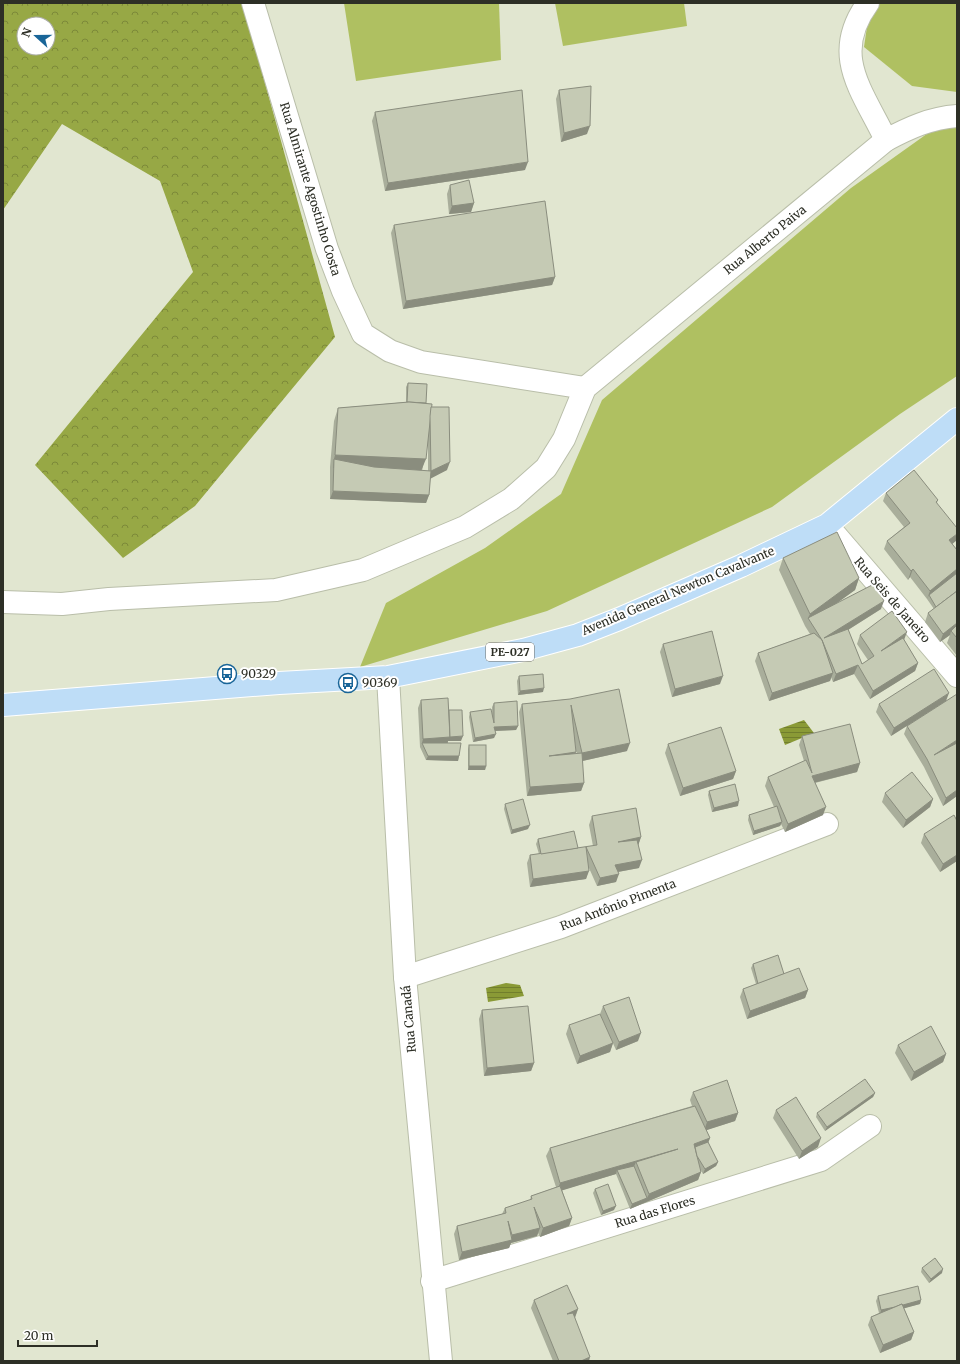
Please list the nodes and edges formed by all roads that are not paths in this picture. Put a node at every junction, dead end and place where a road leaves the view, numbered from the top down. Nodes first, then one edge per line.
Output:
1 (253, 3) edge
2 (868, 3) edge
3 (957, 116) edge
4 (886, 140) junction
5 (585, 388) junction
6 (957, 419) edge
7 (827, 525) junction
8 (3, 602) edge
9 (957, 676) edge
10 (388, 677) junction
11 (3, 705) edge
12 (827, 824) dead end
13 (405, 977) junction
14 (870, 1126) dead end
15 (432, 1281) junction
16 (441, 1361) edge

1 - 5 street, Rua Almirante Agostinho Costa
2 - 4 street
3 - 4 street, Rua Alberto Paiva
4 - 5 street, Rua Alberto Paiva
5 - 8 street
6 - 7 main road, Avenida General Newton Cavalvante / PE-027
7 - 9 street, Rua Seis de Janeiro
7 - 10 main road, Avenida General Newton Cavalvante / PE-027
10 - 11 main road, Avenida General Newton Cavalvante / PE-027
10 - 13 street, Rua Canadá
12 - 13 street, Rua Antônio Pimenta
13 - 15 street, Rua Canadá
14 - 15 street, Rua das Flores
15 - 16 street, Rua Canadá

